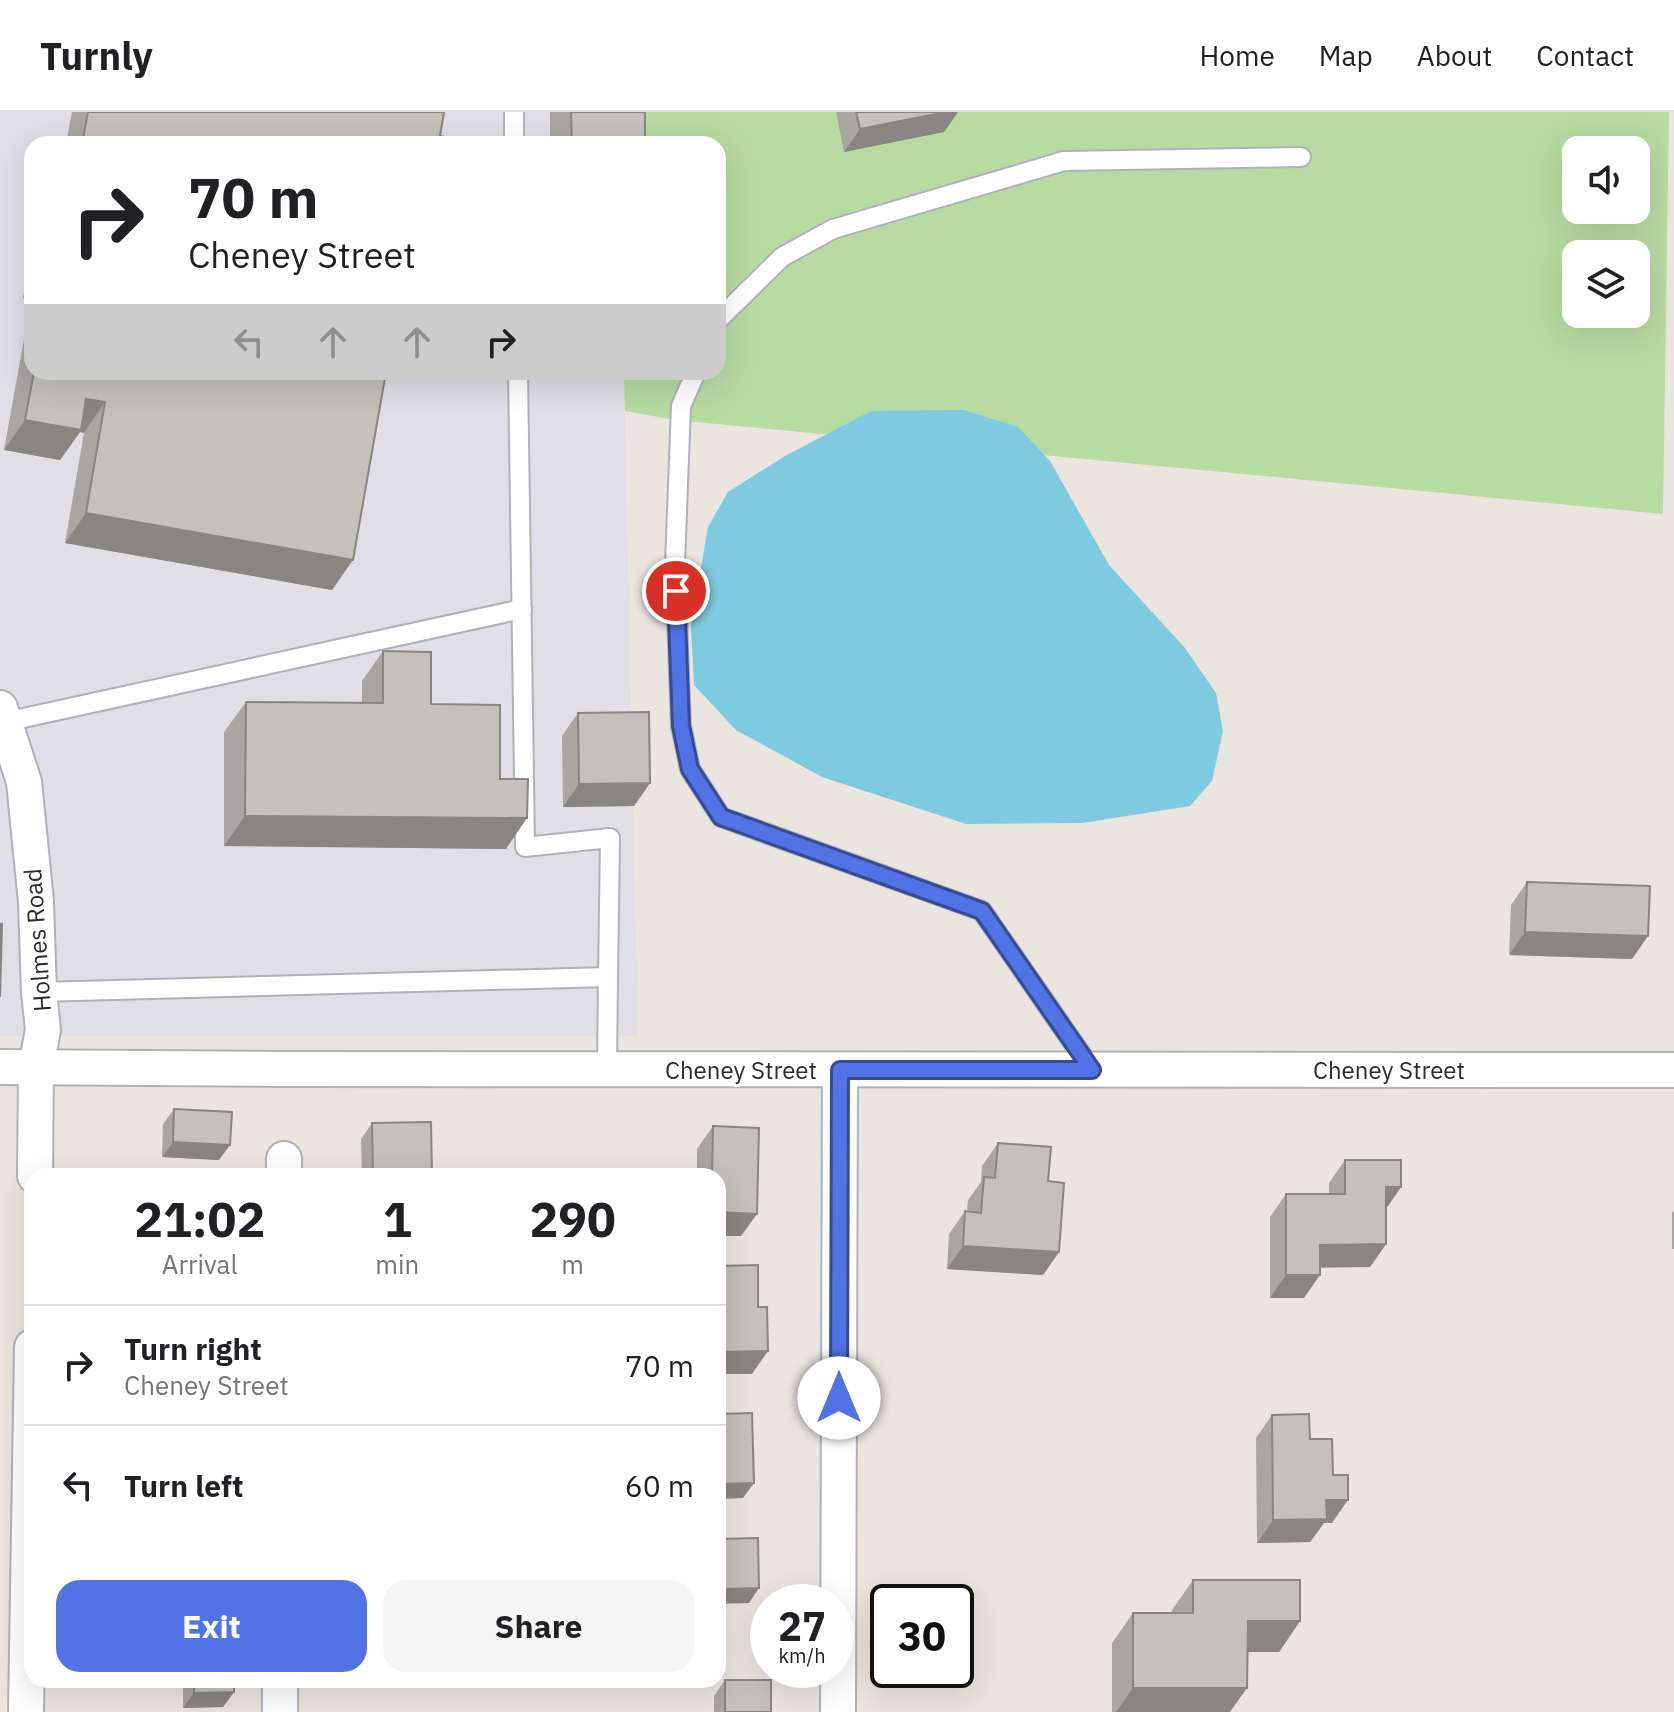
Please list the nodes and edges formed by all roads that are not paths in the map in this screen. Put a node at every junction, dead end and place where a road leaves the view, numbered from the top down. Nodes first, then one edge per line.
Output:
1 (514, 112) edge
2 (514, 136) edge
3 (1301, 157) dead end
4 (726, 312) edge
5 (518, 380) edge
6 (692, 380) edge
7 (522, 609) junction
8 (2, 715) edge
9 (608, 977) junction
10 (39, 992) junction
11 (0, 1067) edge
12 (36, 1067) junction
13 (607, 1070) junction
14 (840, 1070) junction
15 (1092, 1070) junction
16 (1674, 1070) edge
17 (35, 1168) edge
18 (26, 1688) edge
19 (280, 1688) edge
20 (26, 1712) edge
21 (280, 1712) edge
22 (838, 1712) edge

1 - 2 lane
3 - 4 lane
5 - 7 lane
6 - 15 lane
7 - 8 lane
7 - 9 lane
8 - 10 street, Holmes Road
9 - 10 lane
9 - 13 lane
10 - 12 street, Holmes Road
11 - 12 street, Cheney Street
12 - 13 street, Cheney Street
12 - 17 street, Holmes Road
13 - 14 street, Cheney Street
14 - 15 street, Cheney Street
14 - 22 street
15 - 16 street, Cheney Street
18 - 20 street
19 - 21 street

